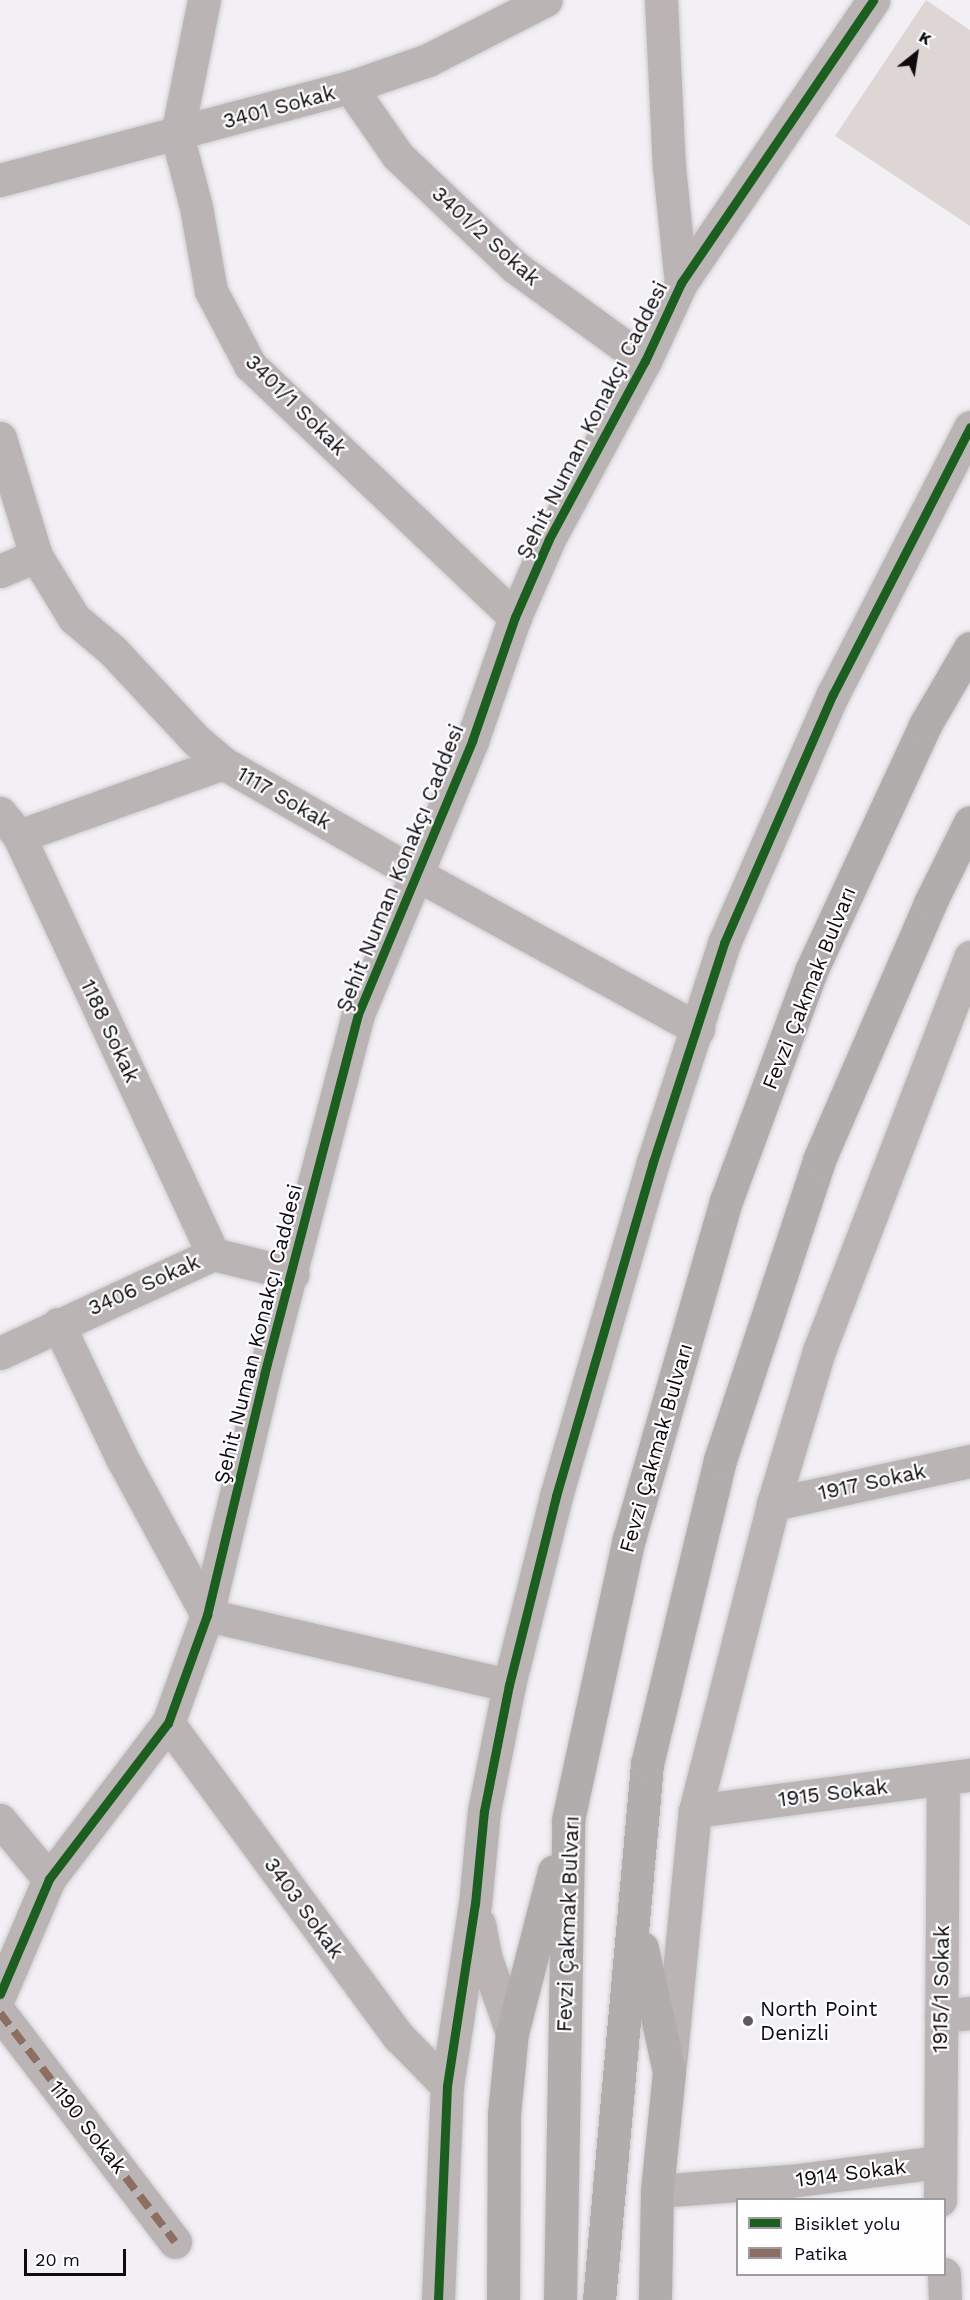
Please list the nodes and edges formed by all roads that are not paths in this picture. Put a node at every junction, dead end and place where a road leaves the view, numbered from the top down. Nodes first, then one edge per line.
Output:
1 (204, 0) edge
2 (546, 0) edge
3 (661, 0) edge
4 (873, 0) edge
5 (350, 87) junction
6 (177, 135) junction
7 (0, 180) edge
8 (681, 284) junction
9 (645, 362) junction
10 (970, 427) edge
11 (0, 438) edge
12 (36, 556) junction
13 (0, 571) edge
14 (515, 617) junction
15 (970, 648) edge
16 (223, 763) junction
17 (970, 822) edge
18 (10, 824) edge
19 (416, 874) junction
20 (968, 968) edge
21 (698, 1029) junction
22 (213, 1254) junction
23 (293, 1274) junction
24 (58, 1324) junction
25 (0, 1353) edge
26 (970, 1461) edge
27 (773, 1504) junction
28 (207, 1616) junction
29 (509, 1685) junction
30 (168, 1723) junction
31 (956, 1777) edge
32 (695, 1811) junction
33 (0, 1820) edge
34 (568, 1820) junction
35 (50, 1879) junction
36 (475, 1904) junction
37 (635, 1918) junction
38 (0, 1994) edge
39 (0, 2013) edge
40 (955, 2015) edge
41 (512, 2033) junction
42 (669, 2072) junction
43 (447, 2086) junction
44 (938, 2162) junction
45 (657, 2191) junction
46 (940, 2198) edge
47 (176, 2241) dead end
48 (944, 2276) edge
49 (438, 2300) edge
50 (503, 2300) edge
51 (560, 2300) edge
52 (599, 2300) edge
53 (655, 2300) edge
54 (945, 2300) edge

1 - 6 street
2 - 5 street, 3401 Sokak
3 - 8 street
4 - 8 street, Şehit Numan Konakçı Caddesi
5 - 6 street, 3401 Sokak
5 - 9 street, 3401/2 Sokak
6 - 7 street, 3401 Sokak
6 - 14 street, 3401/1 Sokak
8 - 9 street, Şehit Numan Konakçı Caddesi
9 - 14 street, Şehit Numan Konakçı Caddesi
10 - 21 street
11 - 12 street, 1117 Sokak
12 - 13 street
12 - 16 street, 1117 Sokak
14 - 19 street, Şehit Numan Konakçı Caddesi
15 - 34 main road, Fevzi Çakmak Bulvarı
16 - 18 street
16 - 19 street, 1117 Sokak
17 - 37 main road
18 - 22 street, 1188 Sokak
19 - 21 street, 1117 Sokak
19 - 23 street, Şehit Numan Konakçı Caddesi
20 - 27 street
21 - 29 street
22 - 23 street, 3406 Sokak
22 - 24 street, 3406 Sokak
23 - 28 street, Şehit Numan Konakçı Caddesi
24 - 25 street, 3406 Sokak
24 - 28 street
26 - 27 street, 1917 Sokak
27 - 32 street
28 - 29 street
28 - 30 street, Şehit Numan Konakçı Caddesi
29 - 36 street
30 - 35 street, Şehit Numan Konakçı Caddesi
30 - 43 street, 3403 Sokak
31 - 32 street, 1915 Sokak
31 - 40 street, 1915/1 Sokak
32 - 42 street
33 - 35 street
34 - 41 main road
34 - 51 main road, Fevzi Çakmak Bulvarı
35 - 38 street, Şehit Numan Konakçı Caddesi
36 - 41 street
36 - 43 street
37 - 42 main road
37 - 52 main road
39 - 47 street, 1190 Sokak
40 - 44 street, 1915/1 Sokak
41 - 50 main road
42 - 45 main road
43 - 49 street
44 - 45 street, 1914 Sokak
44 - 46 street, 1915/1 Sokak
45 - 53 main road
48 - 54 street

